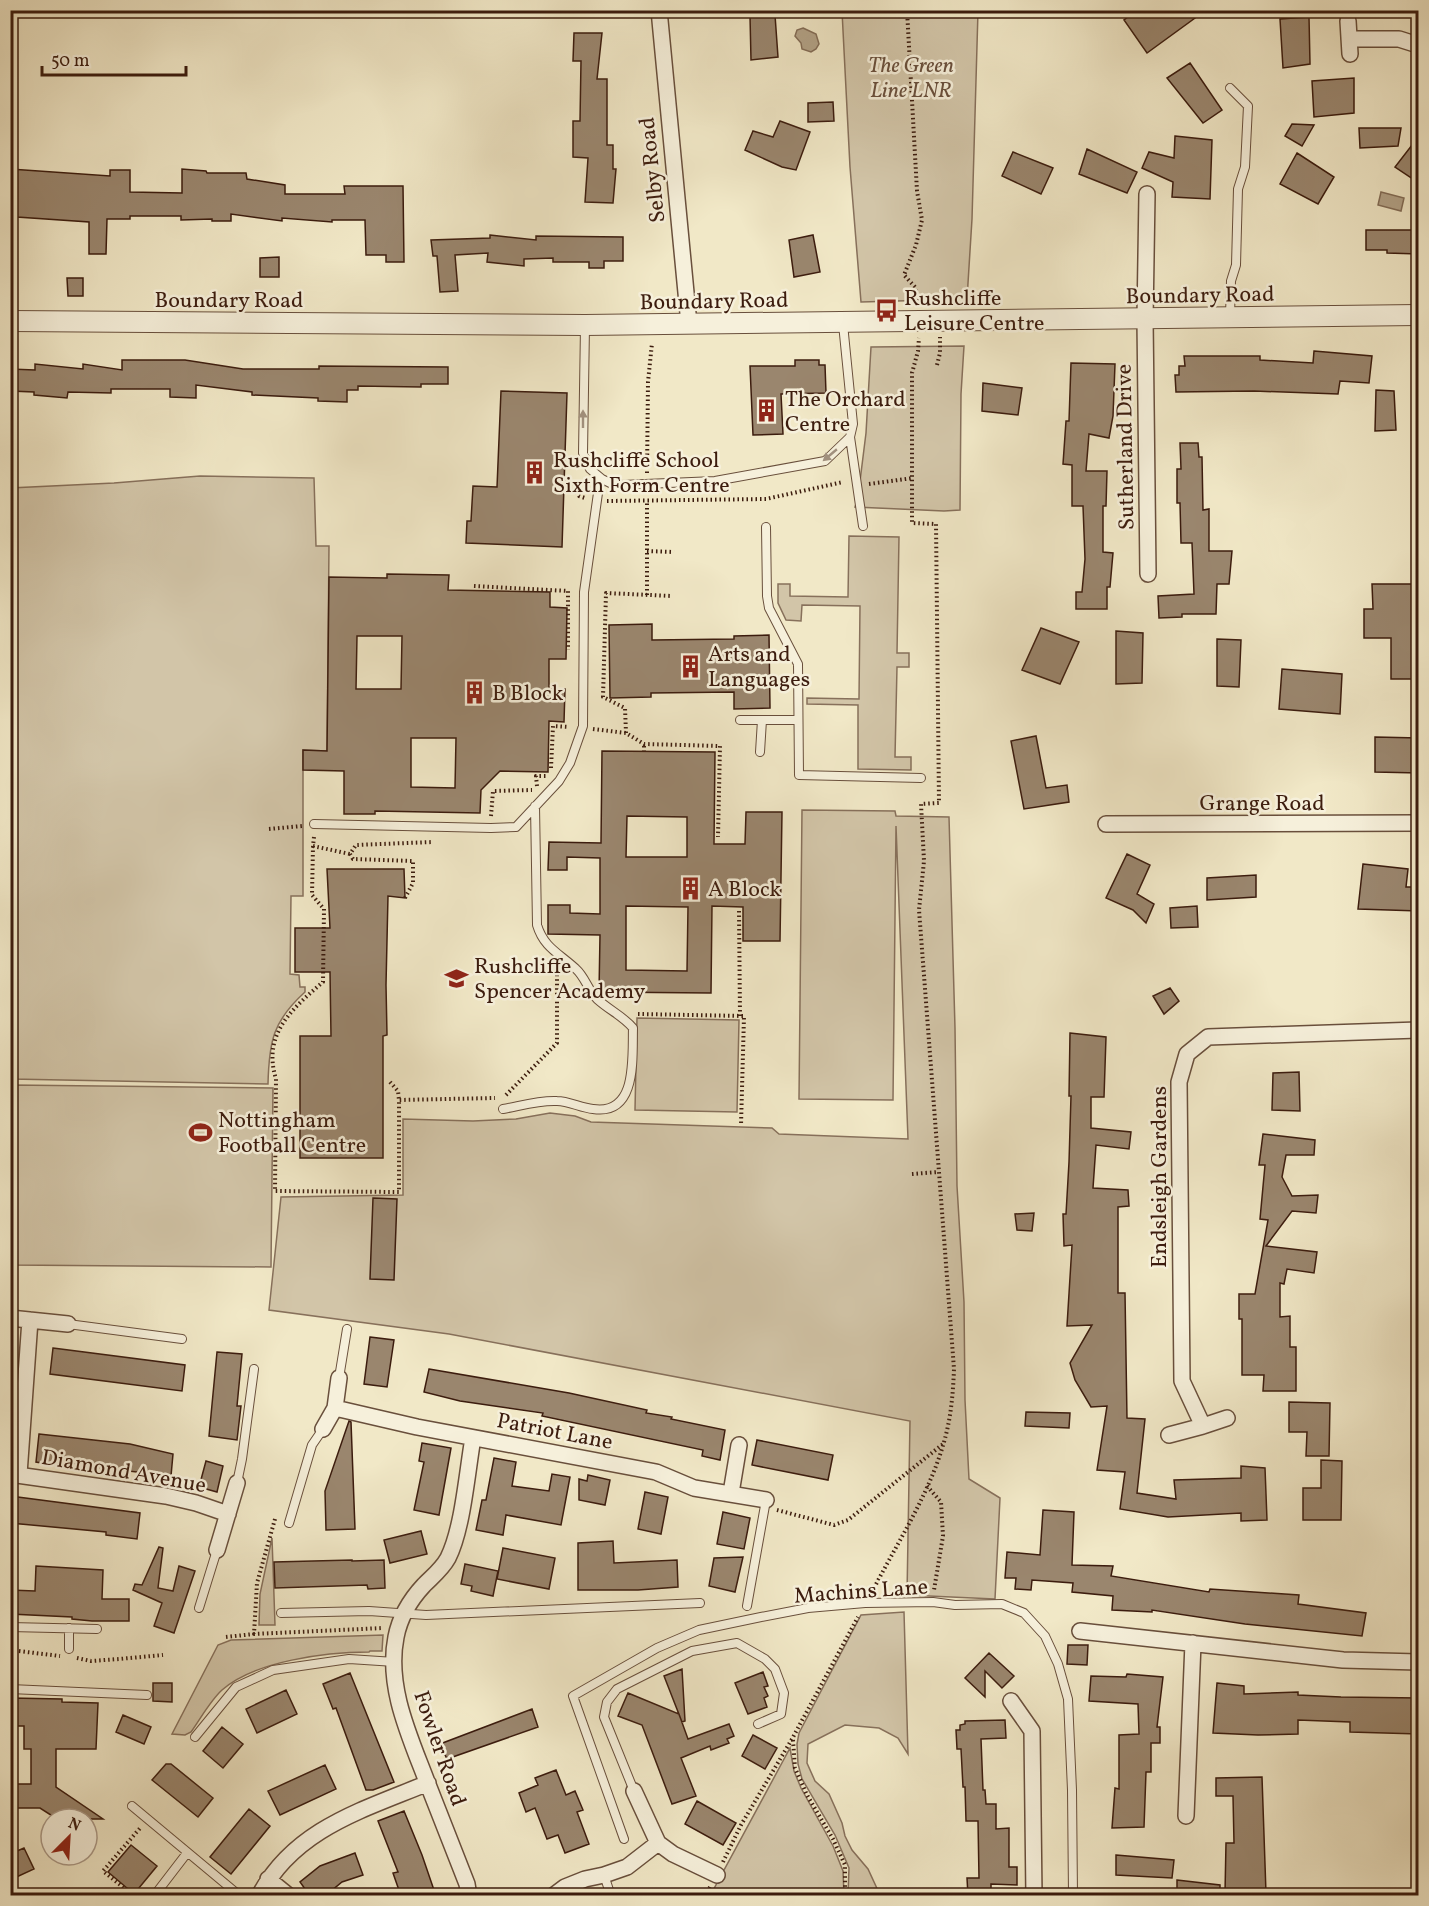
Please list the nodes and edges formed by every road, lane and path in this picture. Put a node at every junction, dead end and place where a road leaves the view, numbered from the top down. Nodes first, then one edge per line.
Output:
1 (659, 10) edge
2 (907, 10) edge
3 (1348, 21) dead end
4 (1419, 45) edge
5 (1230, 88) dead end
6 (1147, 195) dead end
7 (1419, 315) edge
8 (1230, 318) junction
9 (1145, 319) junction
10 (10, 321) edge
11 (920, 321) junction
12 (843, 322) junction
13 (653, 324) junction
14 (689, 324) junction
15 (585, 325) junction
16 (940, 335) dead end
17 (937, 365) dead end
18 (850, 437) junction
19 (647, 474) dead end
20 (913, 478) junction
21 (602, 479) junction
22 (564, 481) dead end
23 (857, 486) junction
24 (597, 500) junction
25 (647, 501) junction
26 (863, 526) dead end
27 (766, 527) dead end
28 (647, 551) junction
29 (674, 552) dead end
30 (1148, 574) dead end
31 (474, 586) dead end
32 (647, 595) junction
33 (672, 596) dead end
34 (568, 656) dead end
35 (569, 717) dead end
36 (740, 720) dead end
37 (762, 720) junction
38 (798, 720) junction
39 (607, 732) dead end
40 (626, 733) junction
41 (644, 744) junction
42 (644, 752) dead end
43 (760, 752) dead end
44 (921, 778) dead end
45 (535, 806) junction
46 (1419, 823) edge
47 (314, 824) junction
48 (1106, 824) dead end
49 (491, 828) junction
50 (269, 829) dead end
51 (718, 837) dead end
52 (416, 843) dead end
53 (313, 846) junction
54 (350, 854) junction
55 (405, 898) dead end
56 (739, 911) dead end
57 (557, 954) junction
58 (740, 1016) junction
59 (624, 1018) junction
60 (1419, 1030) edge
61 (390, 1082) dead end
62 (399, 1100) junction
63 (502, 1109) dead end
64 (741, 1125) dead end
65 (938, 1172) junction
66 (912, 1174) dead end
67 (10, 1318) edge
68 (30, 1320) junction
69 (68, 1324) joint
70 (347, 1329) dead end
71 (182, 1338) dead end
72 (254, 1369) dead end
73 (339, 1378) joint
74 (335, 1408) junction
75 (1227, 1418) dead end
76 (1203, 1426) junction
77 (324, 1429) joint
78 (1169, 1435) dead end
79 (473, 1437) junction
80 (944, 1443) junction
81 (739, 1445) dead end
82 (15, 1474) edge
83 (237, 1483) joint
84 (927, 1486) junction
85 (731, 1493) junction
86 (766, 1500) junction
87 (228, 1514) junction
88 (275, 1518) dead end
89 (289, 1523) dead end
90 (217, 1550) joint
91 (933, 1602) junction
92 (700, 1603) dead end
93 (865, 1603) junction
94 (747, 1606) dead end
95 (199, 1608) dead end
96 (404, 1612) junction
97 (281, 1613) dead end
98 (10, 1627) edge
99 (69, 1628) junction
100 (399, 1628) junction
101 (97, 1629) dead end
102 (1080, 1631) dead end
103 (254, 1634) junction
104 (226, 1637) dead end
105 (1193, 1644) junction
106 (69, 1649) dead end
107 (10, 1650) edge
108 (164, 1654) dead end
109 (62, 1656) dead end
110 (72, 1658) dead end
111 (394, 1662) junction
112 (1419, 1662) edge
113 (10, 1689) edge
114 (147, 1695) dead end
115 (1011, 1701) dead end
116 (758, 1724) dead end
117 (195, 1737) dead end
118 (792, 1739) junction
119 (428, 1784) junction
120 (634, 1791) joint
121 (132, 1806) dead end
122 (1186, 1816) dead end
123 (147, 1819) junction
124 (624, 1839) dead end
125 (658, 1843) junction
126 (732, 1847) dead end
127 (188, 1852) junction
128 (604, 1875) junction
129 (717, 1875) dead end
130 (268, 1879) junction
131 (134, 1896) edge
132 (154, 1896) edge
133 (240, 1896) edge
134 (259, 1896) edge
135 (289, 1896) edge
136 (469, 1896) edge
137 (553, 1896) edge
138 (611, 1896) edge
139 (845, 1896) edge
140 (1034, 1896) edge
141 (1073, 1896) edge

1 - 14 street, Selby Road
2 - 11 path
3 - 4 street
5 - 8 lane
6 - 9 street, Sutherland Drive
7 - 8 street, Boundary Road
8 - 9 street, Boundary Road
9 - 11 street, Boundary Road
9 - 30 street, Sutherland Drive
10 - 15 street, Boundary Road
11 - 12 street, Boundary Road
11 - 20 path
12 - 14 street, Boundary Road
12 - 18 lane
13 - 14 street, Boundary Road
13 - 15 street, Boundary Road
13 - 19 path
21 -> 15 lane
16 - 17 path
18 -> 21 lane
18 - 23 lane
20 - 23 path
20 - 65 path
21 - 24 lane
22 - 24 path
23 - 25 path
23 - 26 lane
24 - 25 path
24 - 45 lane
25 - 28 path
27 - 38 lane
28 - 29 path
28 - 32 path
31 - 34 path
32 - 33 path
32 - 40 path
35 - 49 path
36 - 37 lane
37 - 38 lane
37 - 43 lane
38 - 44 lane
39 - 40 path
40 - 41 path
41 - 42 path
41 - 51 path
45 - 49 lane
45 - 57 lane
46 - 48 street, Grange Road
47 - 49 lane
47 - 50 path
47 - 53 path
52 - 54 path
53 - 54 path
53 - 62 path
54 - 55 path
56 - 58 path
57 - 59 lane
57 - 62 path
58 - 59 path
58 - 64 path
59 - 63 lane
60 - 76 street, Endsleigh Gardens
61 - 62 path
65 - 66 path
65 - 80 path
67 - 68 street
68 - 69 street
68 - 82 street
69 - 71 lane
70 - 73 lane
72 - 83 lane, Diamond Avenue
73 - 74 street
74 - 77 street
74 - 79 street, Patriot Lane
75 - 76 street
76 - 78 street
77 - 89 lane
79 - 85 street, Patriot Lane
79 - 96 street, Fowler Road
80 - 84 path
80 - 86 path
81 - 85 street
82 - 87 street, Diamond Avenue
83 - 87 street, Diamond Avenue
84 - 91 path
84 - 93 path
85 - 86 street, Patriot Lane
86 - 94 lane
87 - 90 street, Diamond Avenue
88 - 103 path
90 - 95 lane, Diamond Avenue
91 - 93 lane, Machins Lane
91 - 141 lane, Machins Lane
92 - 96 lane
93 - 118 path
93 - 124 lane, Machins Lane
96 - 97 lane
96 - 100 street, Fowler Road
98 - 99 lane
99 - 101 lane
99 - 106 lane
100 - 103 path
100 - 111 street, Fowler Road
102 - 105 street
103 - 104 path
105 - 112 street
105 - 122 street
107 - 109 path
108 - 110 path
111 - 117 lane
111 - 119 street, Fowler Road
113 - 114 lane
115 - 140 street
116 - 120 lane
118 - 126 path
118 - 139 path
119 - 130 street
119 - 136 street, Fowler Road
120 - 125 street
121 - 123 lane
123 - 127 lane
123 - 131 path
125 - 128 street
125 - 129 street
127 - 132 lane
127 - 133 lane
128 - 137 street
128 - 138 lane
130 - 134 street
130 - 135 street

